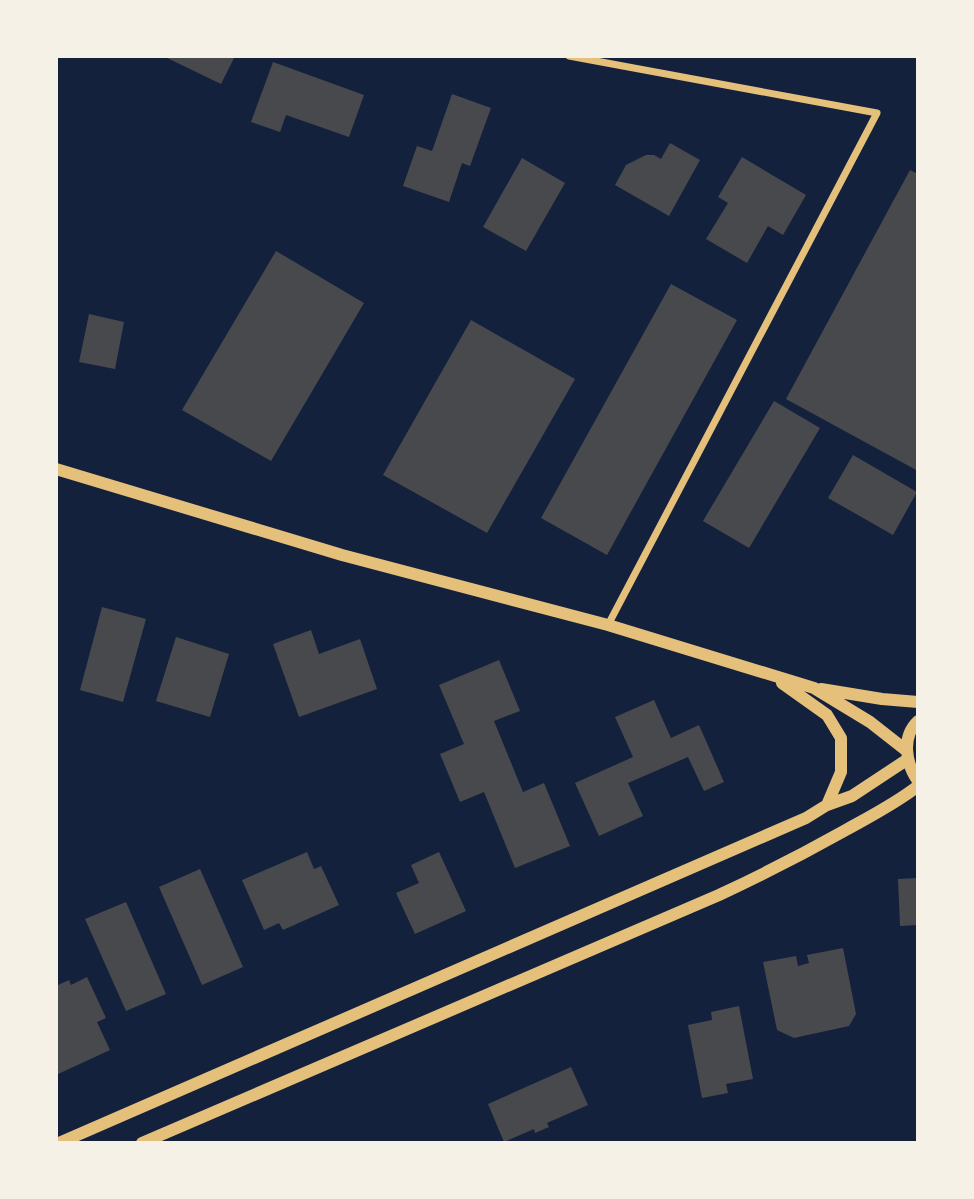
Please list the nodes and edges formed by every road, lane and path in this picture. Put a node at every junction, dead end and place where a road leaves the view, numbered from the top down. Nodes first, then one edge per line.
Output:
1 (569, 56) edge
2 (56, 469) edge
3 (608, 625) junction
4 (773, 677) junction
5 (814, 688) junction
6 (918, 702) edge
7 (918, 721) edge
8 (907, 755) junction
9 (918, 784) edge
10 (827, 806) junction
11 (59, 1143) edge
12 (142, 1143) edge

1 - 3 street
2 - 3 street
3 - 4 street
4 - 5 street
4 - 10 street
5 - 6 street
5 - 8 street
7 - 8 street
8 - 9 street
8 - 10 street
9 - 12 street
10 - 11 street

